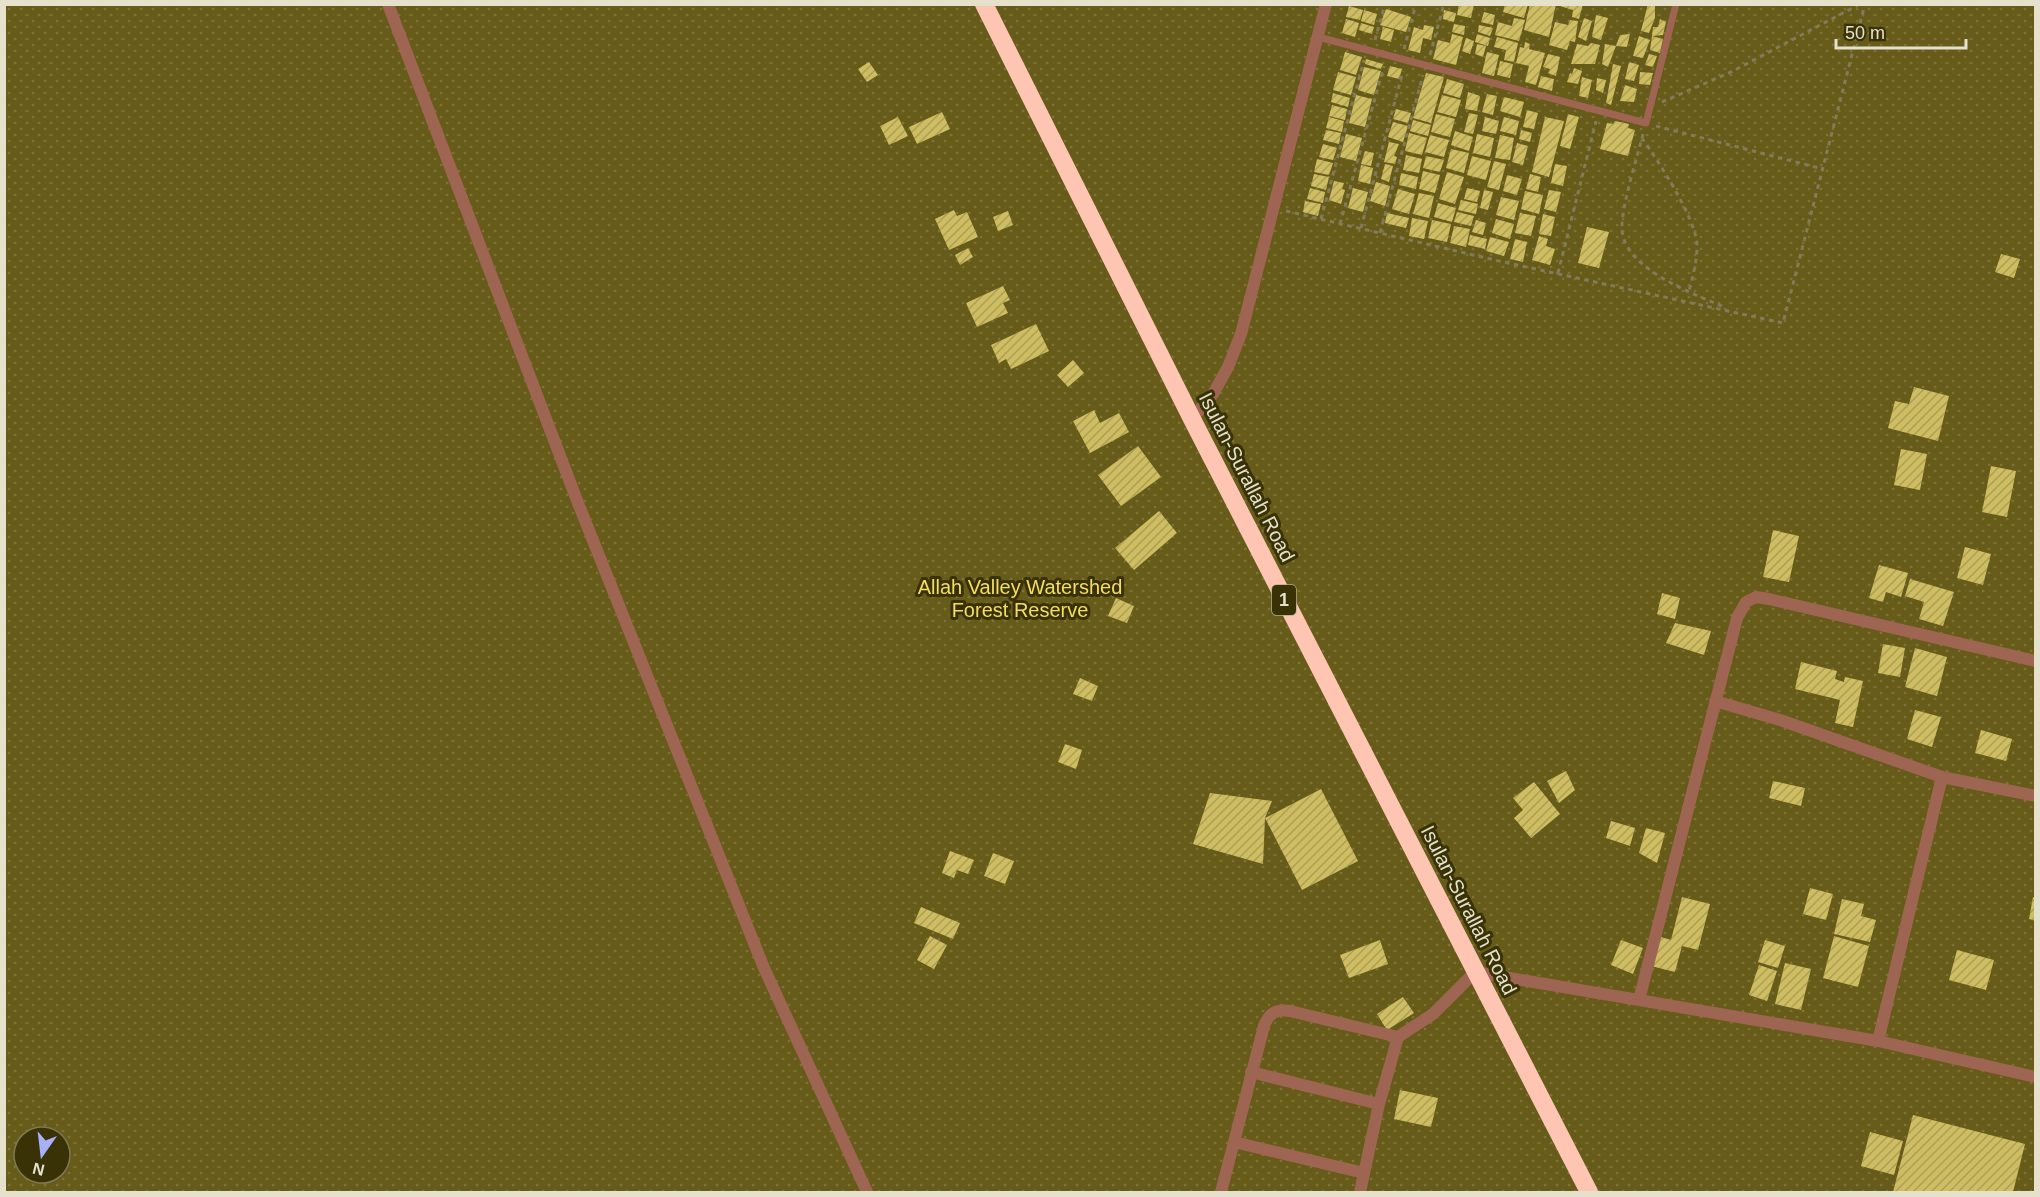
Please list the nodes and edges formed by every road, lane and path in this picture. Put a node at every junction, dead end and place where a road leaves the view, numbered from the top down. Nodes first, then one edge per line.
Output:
1 (388, 4) edge
2 (984, 4) edge
3 (1326, 4) edge
4 (1384, 4) edge
5 (1416, 4) edge
6 (1444, 4) edge
7 (1676, 4) edge
8 (1860, 4) edge
9 (1865, 4) edge
10 (1318, 37) junction
11 (1369, 51) junction
12 (1387, 55) junction
13 (1404, 60) junction
14 (1426, 66) junction
15 (1650, 108) junction
16 (1599, 111) junction
17 (1646, 123) junction
18 (1642, 138) junction
19 (1823, 169) junction
20 (1275, 208) junction
21 (1321, 219) junction
22 (1340, 224) junction
23 (1361, 228) junction
24 (1380, 233) junction
25 (1558, 273) junction
26 (1689, 291) junction
27 (1733, 312) junction
28 (1192, 419) junction
29 (2036, 661) edge
30 (1715, 701) junction
31 (1942, 777) junction
32 (2036, 796) edge
33 (1475, 972) junction
34 (1639, 1000) junction
35 (1398, 1037) junction
36 (1878, 1041) junction
37 (1251, 1072) junction
38 (2036, 1077) edge
39 (1379, 1104) junction
40 (1234, 1142) junction
41 (1364, 1173) junction
42 (867, 1192) edge
43 (1221, 1192) edge
44 (1360, 1192) edge
45 (1589, 1192) edge

1 - 42 street
2 - 28 highway, Isulan-Surallah Road / 1
3 - 10 street
4 - 11 path
5 - 13 path
6 - 14 path
7 - 15 lane
8 - 15 path
9 - 19 path
10 - 11 lane
10 - 20 street
11 - 12 lane
11 - 21 path
12 - 13 lane
12 - 22 path
13 - 14 lane
13 - 23 path
14 - 16 lane
14 - 24 path
15 - 17 lane
16 - 17 lane
16 - 25 path
17 - 18 path
17 - 19 path
18 - 26 path
18 - 26 path
19 - 27 path
20 - 21 path
20 - 28 street
21 - 22 path
22 - 23 path
23 - 24 path
24 - 25 path
25 - 27 path
26 - 27 path
28 - 33 highway, Isulan-Surallah Road / 1
29 - 30 street
30 - 31 street
30 - 34 street
31 - 32 street
31 - 36 street
33 - 34 street
33 - 35 street
33 - 45 highway, Isulan-Surallah Road / 1
34 - 36 street
35 - 37 street
35 - 39 street
36 - 38 street
37 - 39 street
37 - 40 street
39 - 41 street
40 - 41 street
40 - 43 street
41 - 44 street

